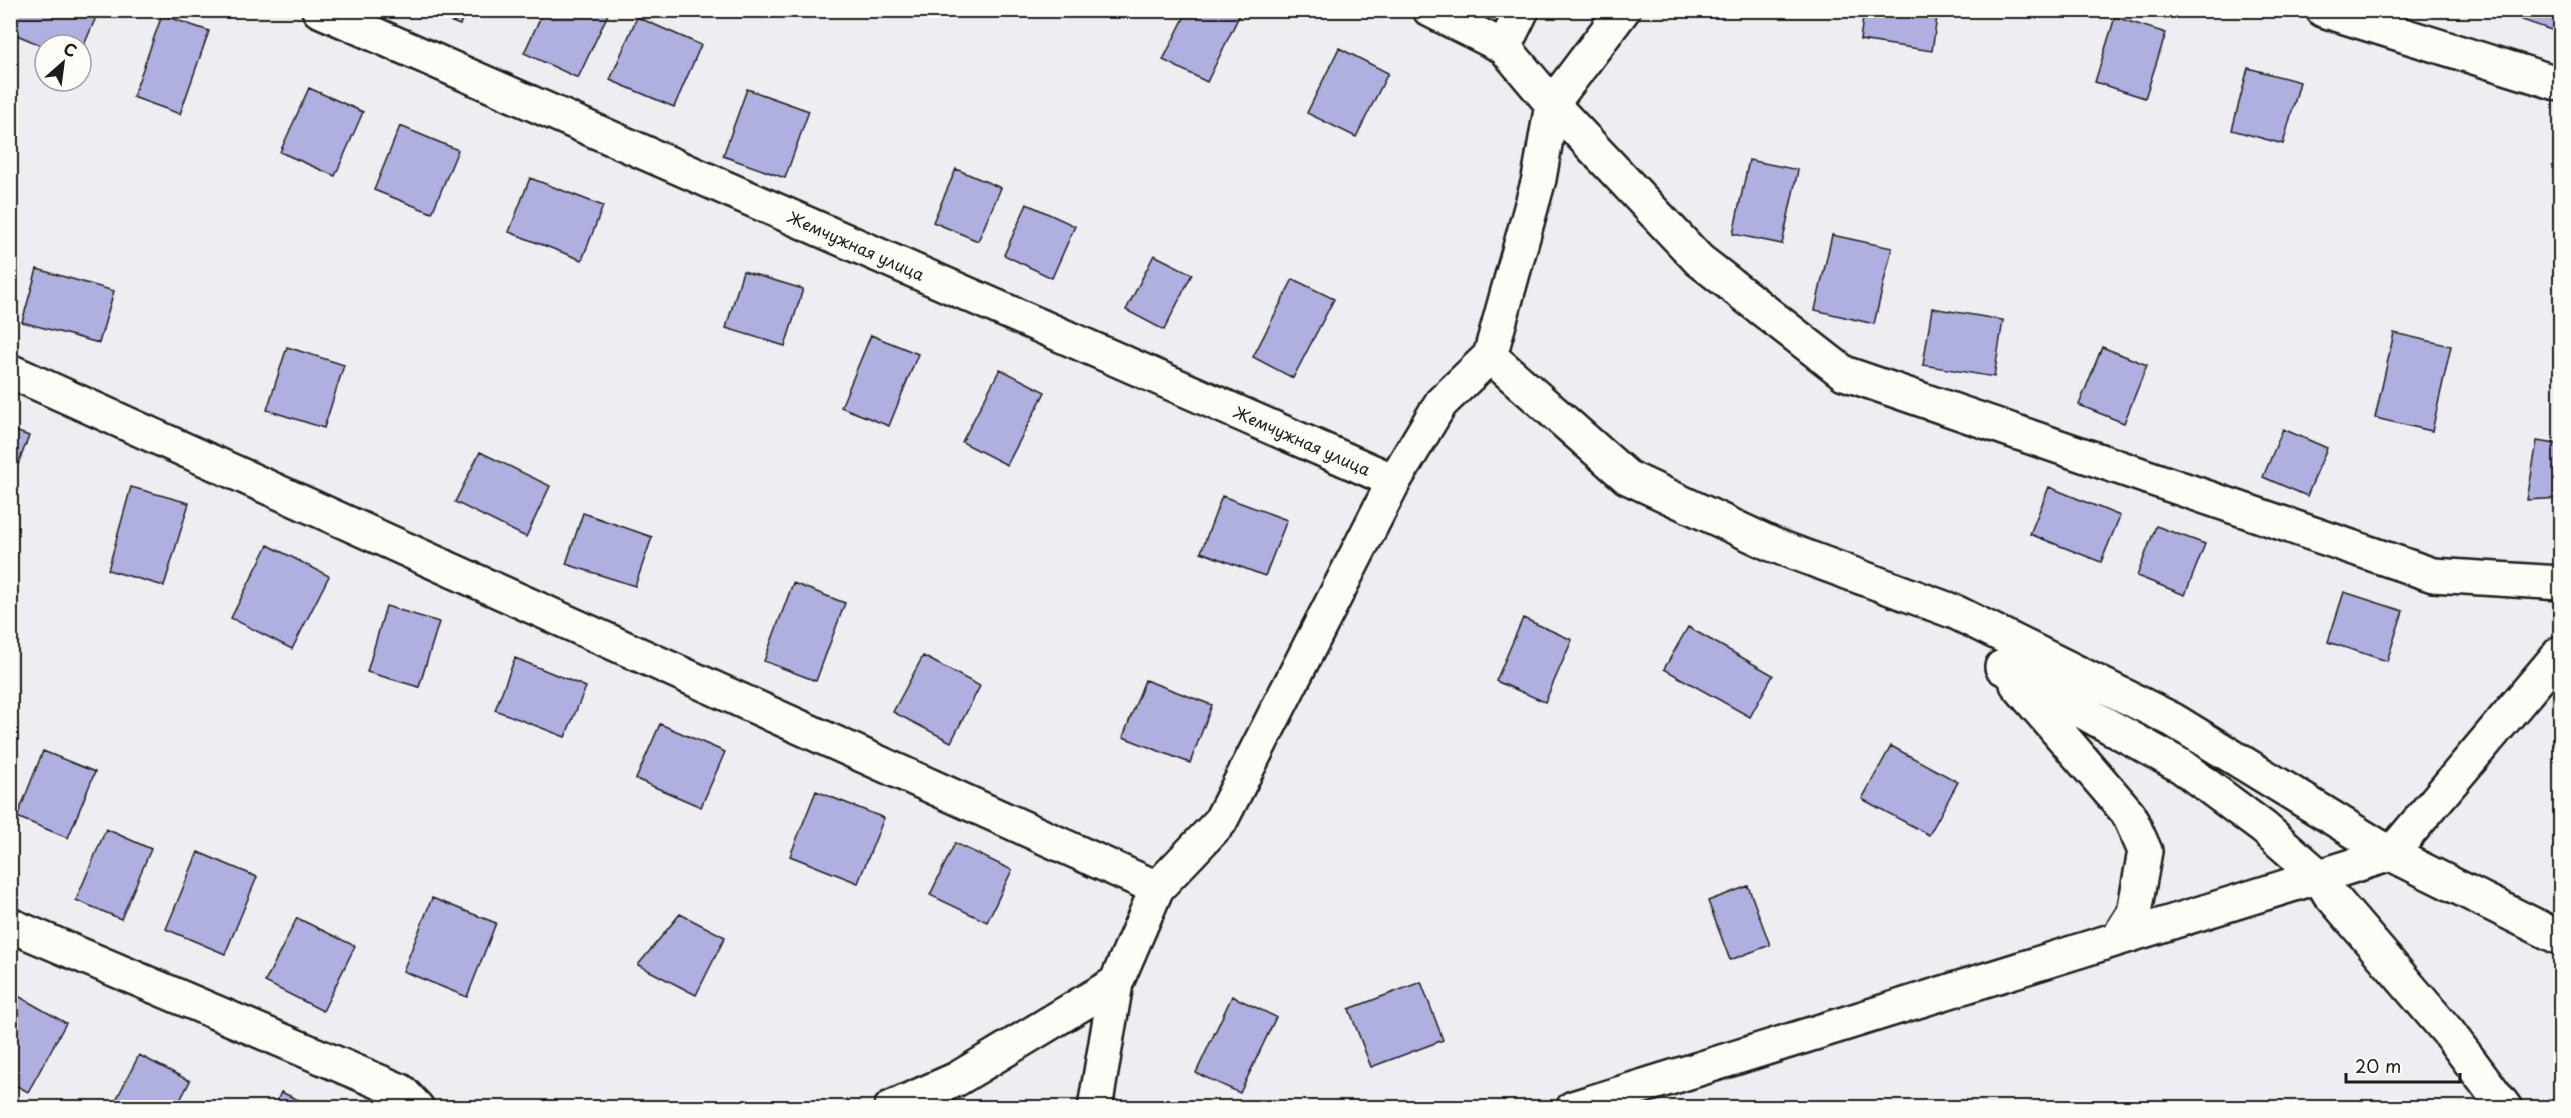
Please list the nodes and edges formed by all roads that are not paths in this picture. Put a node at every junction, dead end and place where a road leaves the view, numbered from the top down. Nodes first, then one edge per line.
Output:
1 (319, 10) edge
2 (1430, 10) edge
3 (1522, 10) edge
4 (1623, 10) edge
5 (2323, 10) edge
6 (1504, 47) junction
7 (2560, 84) edge
8 (1552, 104) junction
9 (1490, 356) junction
10 (10, 371) edge
11 (1394, 481) junction
12 (2560, 583) edge
13 (1955, 612) junction
14 (2560, 653) edge
15 (2002, 667) junction
16 (2391, 854) junction
17 (2319, 876) junction
18 (1157, 888) junction
19 (10, 925) edge
20 (2118, 938) junction
21 (2560, 938) edge
22 (1116, 983) junction
23 (417, 1107) edge
24 (891, 1107) edge
25 (1095, 1107) edge
26 (1573, 1107) edge
27 (2505, 1107) edge

1 - 11 street, Жемчужная улица
2 - 6 street
3 - 6 street
4 - 8 street
5 - 7 street
6 - 8 street
8 - 9 street
8 - 12 street
9 - 11 street
9 - 13 street
10 - 18 street
11 - 18 street
13 - 15 street
13 - 16 street
14 - 16 street
15 - 17 street
15 - 20 street
16 - 17 street
16 - 21 street
17 - 20 street
17 - 27 street
18 - 22 street
19 - 23 street
20 - 26 street
22 - 24 street
22 - 25 street

